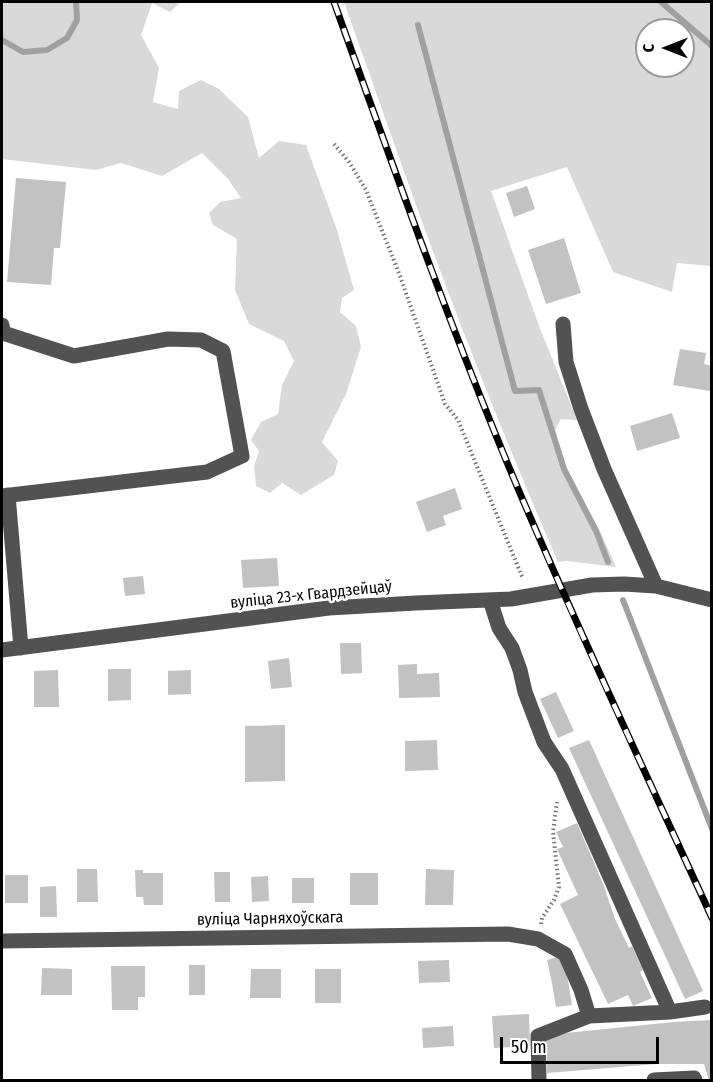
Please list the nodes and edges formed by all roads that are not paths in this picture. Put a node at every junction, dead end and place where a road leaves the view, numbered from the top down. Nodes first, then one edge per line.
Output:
1 (563, 324) dead end
2 (2, 325) edge
3 (5, 495) edge
4 (656, 586) junction
5 (490, 600) junction
6 (711, 600) edge
7 (21, 648) junction
8 (2, 650) edge
9 (2, 941) edge
10 (705, 1007) dead end
11 (670, 1012) junction
12 (589, 1016) junction
13 (539, 1080) edge
14 (654, 1080) edge
15 (695, 1080) edge

1 - 4 street
2 - 3 street
3 - 7 street
4 - 5 street, вуліца 23-х Гвардзейцаў
4 - 6 street, вуліца 23-х Гвардзейцаў
5 - 7 street, вуліца 23-х Гвардзейцаў
5 - 11 street
7 - 8 street, вуліца 23-х Гвардзейцаў
9 - 12 street, вуліца Чарняхоўскага
10 - 11 street
11 - 12 street
12 - 13 street
14 - 15 street

